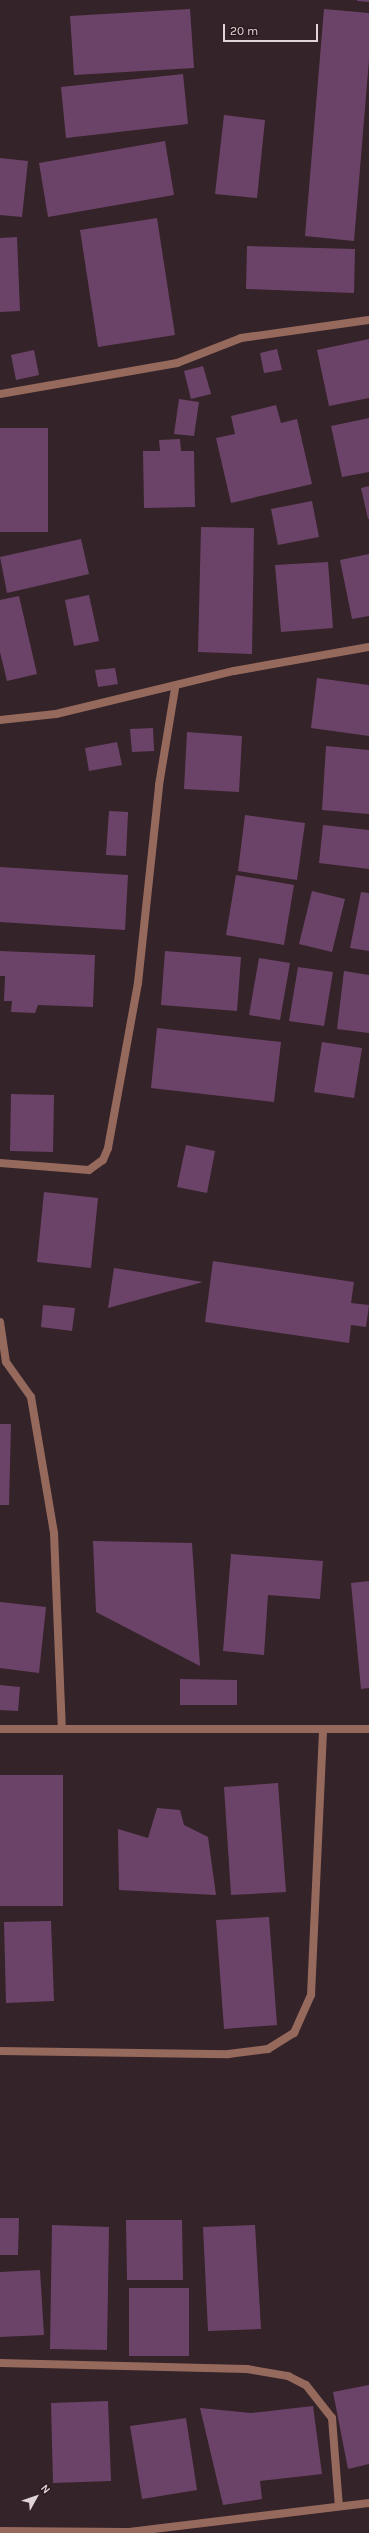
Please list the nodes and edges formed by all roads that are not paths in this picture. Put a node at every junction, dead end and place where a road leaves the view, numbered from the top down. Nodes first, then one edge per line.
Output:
1 (369, 320) edge
2 (0, 394) edge
3 (369, 647) edge
4 (174, 688) junction
5 (0, 720) edge
6 (0, 1163) edge
7 (0, 1322) edge
8 (0, 1729) edge
9 (62, 1729) junction
10 (323, 1729) junction
11 (369, 1730) edge
12 (0, 2051) edge
13 (0, 2363) edge
14 (369, 2503) edge
15 (340, 2506) junction
16 (0, 2531) edge
17 (14, 2532) edge

1 - 2 street
3 - 4 street
4 - 5 street
4 - 6 street
7 - 9 street
8 - 9 street
9 - 10 street
10 - 11 street
10 - 12 street
13 - 15 street
14 - 15 street
15 - 17 street
16 - 17 street

